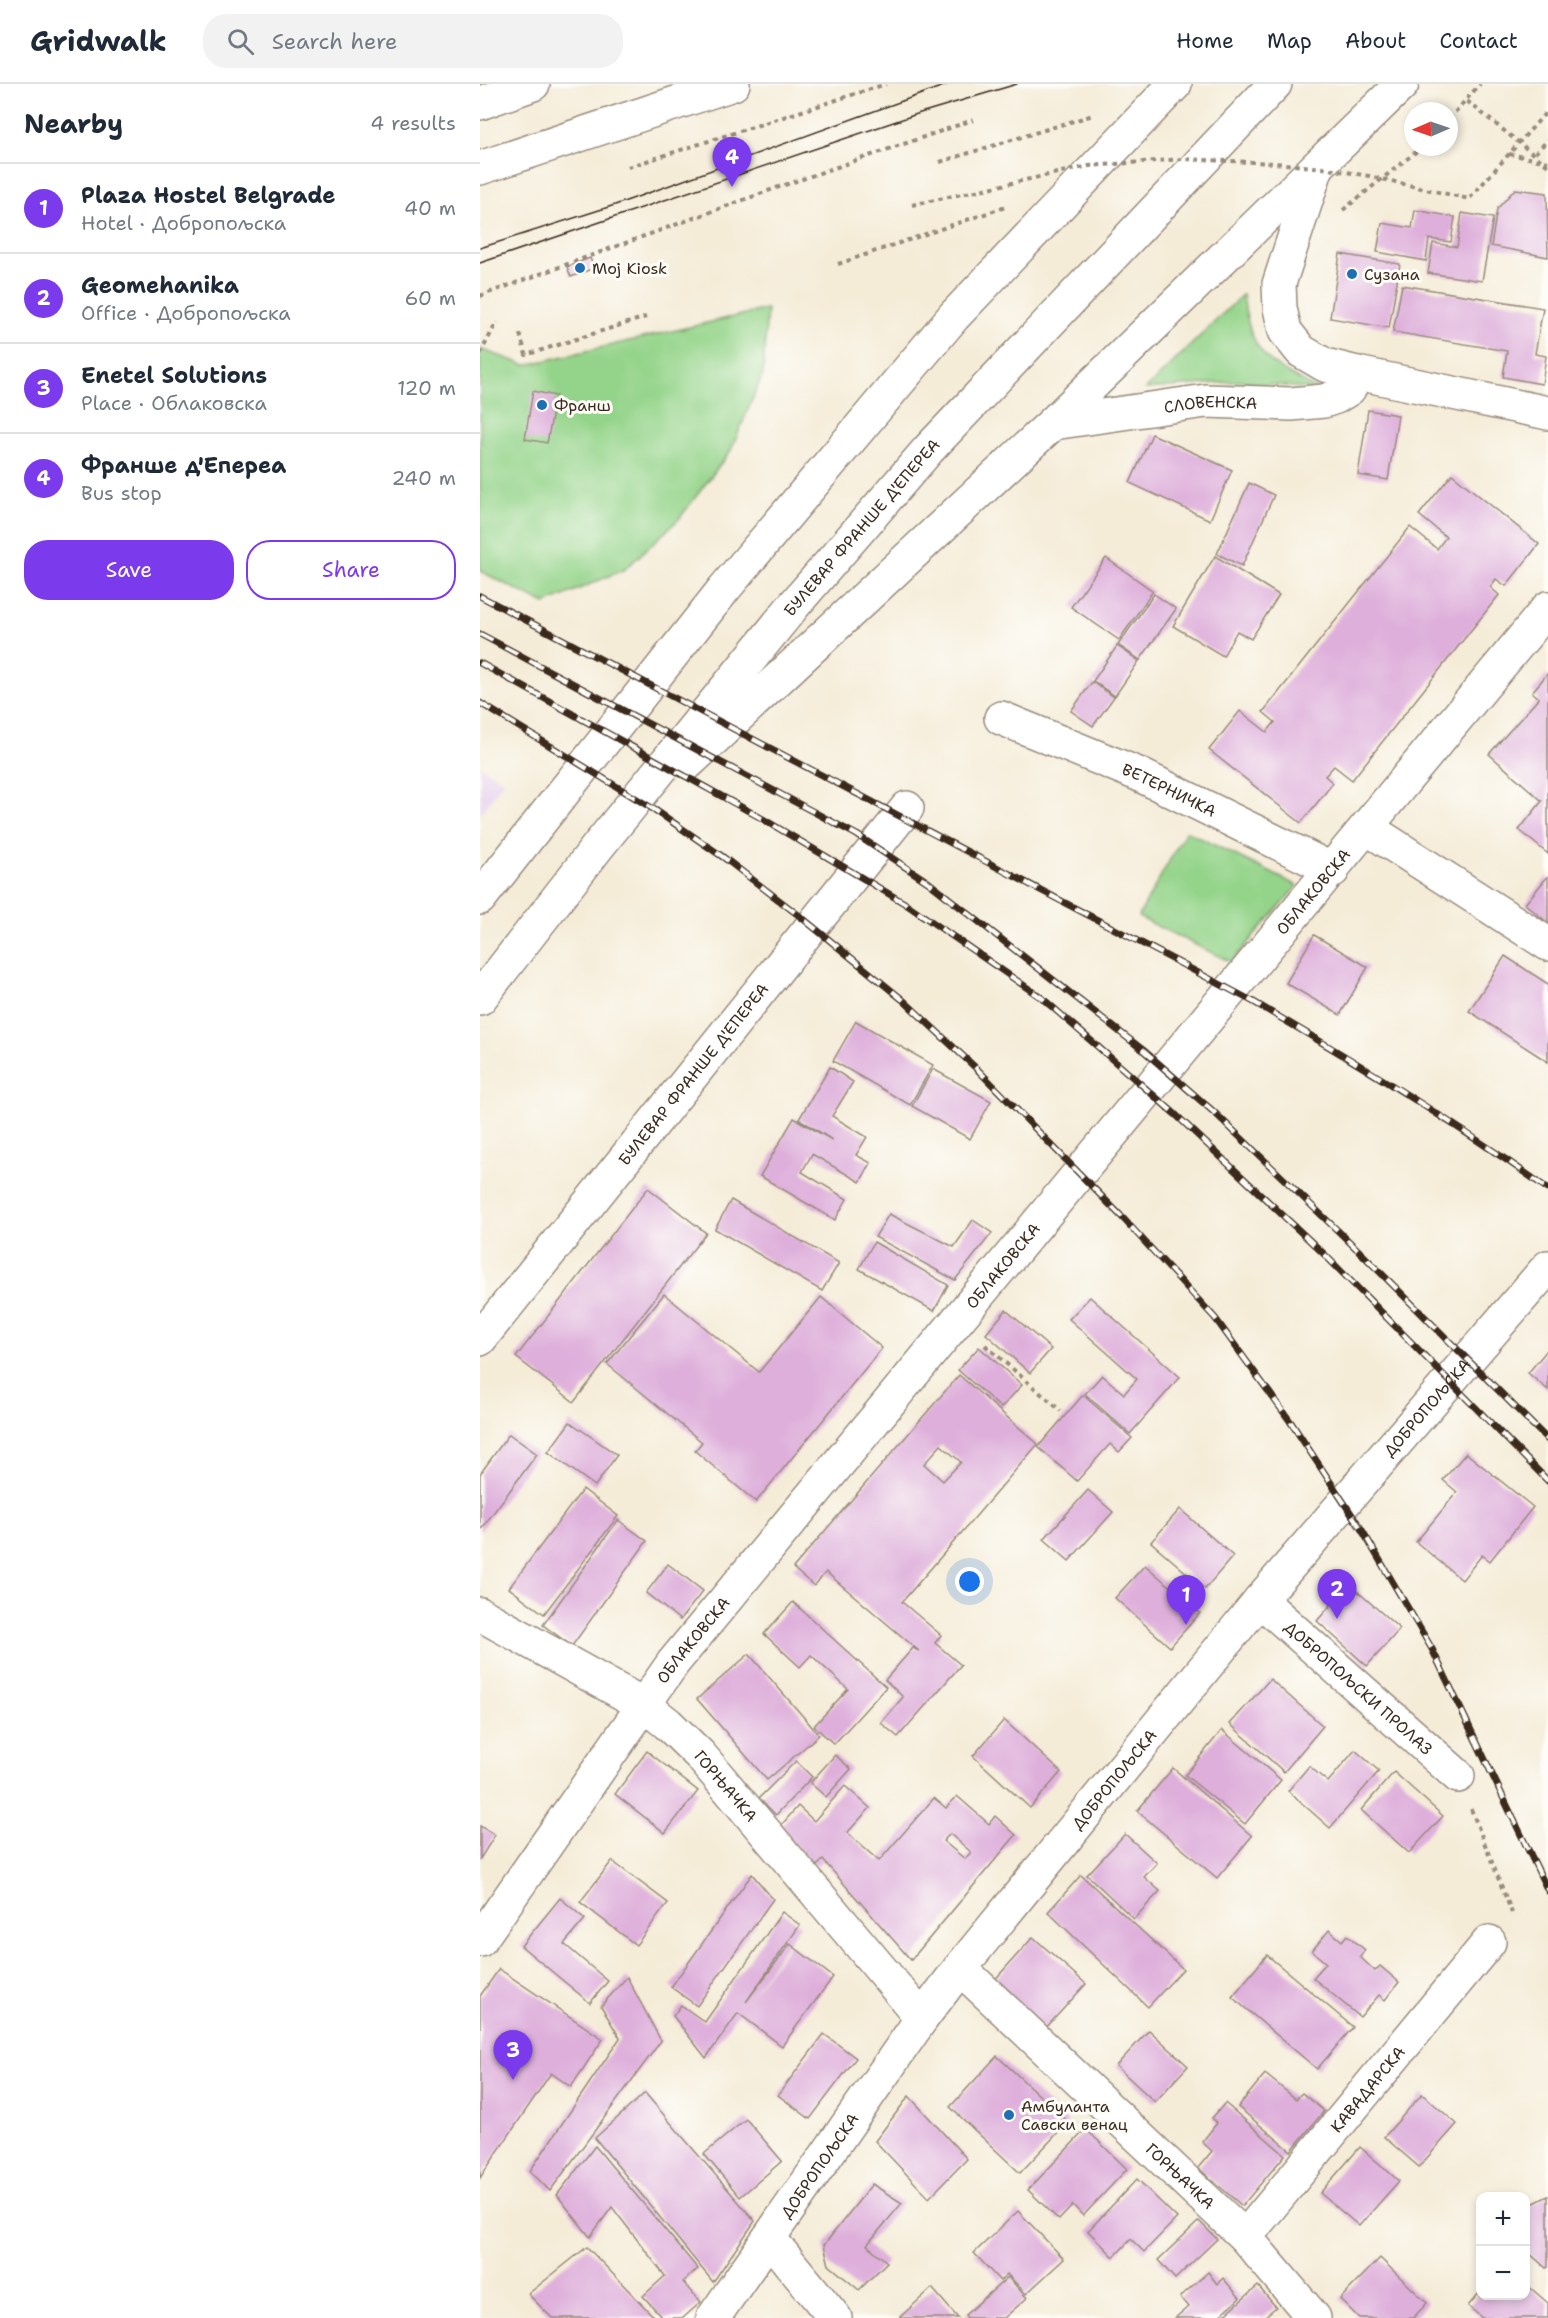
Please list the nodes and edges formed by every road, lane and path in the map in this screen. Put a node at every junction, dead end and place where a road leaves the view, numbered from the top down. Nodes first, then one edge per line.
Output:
1 (533, 84) edge
2 (733, 84) edge
3 (886, 84) edge
4 (1175, 84) edge
5 (1275, 84) edge
6 (1402, 84) edge
7 (1480, 84) edge
8 (1467, 101) junction
9 (480, 103) edge
10 (1458, 110) edge
11 (1548, 110) edge
12 (1097, 114) dead end
13 (973, 120) dead end
14 (1548, 140) edge
15 (1535, 153) junction
16 (1508, 154) junction
17 (1410, 156) edge
18 (940, 162) dead end
19 (1548, 164) edge
20 (628, 167) dead end
21 (1063, 167) dead end
22 (480, 168) edge
23 (1316, 170) junction
24 (1046, 183) dead end
25 (912, 205) dead end
26 (1007, 206) dead end
27 (1337, 215) dead end
28 (838, 264) dead end
29 (480, 296) edge
30 (646, 317) dead end
31 (497, 322) dead end
32 (520, 334) dead end
33 (480, 354) edge
34 (1357, 373) junction
35 (1548, 413) edge
36 (1053, 423) junction
37 (1548, 608) edge
38 (1001, 718) dead end
39 (907, 808) dead end
40 (1367, 828) junction
41 (599, 845) junction
42 (1333, 870) junction
43 (480, 898) edge
44 (1548, 944) edge
45 (480, 998) edge
46 (1548, 1267) edge
47 (957, 1321) junction
48 (480, 1339) edge
49 (1061, 1411) dead end
50 (1260, 1600) junction
51 (480, 1614) edge
52 (644, 1705) junction
53 (1458, 1776) joint
54 (480, 1940) edge
55 (1489, 1942) joint
56 (960, 1968) junction
57 (922, 2018) junction
58 (1245, 2237) junction
59 (769, 2238) junction
60 (713, 2318) edge
61 (835, 2318) edge
62 (1314, 2318) edge

1 - 9 main road
2 - 22 main road
3 - 20 path
4 - 43 main road
5 - 41 main road, БУЛЕВАР ФРАНШЕ Д'ЕПЕРЕА
6 - 23 main road
7 - 8 path
8 - 10 path
8 - 15 path
11 - 16 path, bridge
12 - 18 path
13 - 29 path
14 - 15 path
15 - 19 path
16 - 19 path, bridge
16 - 25 path, bridge
17 - 27 path
21 - 24 path
23 - 34 main road
23 - 36 main road
26 - 28 path
30 - 32 path
31 - 33 path
34 - 35 main road
34 - 36 main road, СЛОВЕНСКА
36 - 41 main road
37 - 40 main road, ОБЛАКОВСКА
38 - 42 main road, ВЕТЕРНИЧКА
39 - 48 main road, БУЛЕВАР ФРАНШЕ Д'ЕПЕРЕА
40 - 42 main road, ОБЛАКОВСКА
40 - 44 main road
41 - 45 main road, БУЛЕВАР ФРАНШЕ Д'ЕПЕРЕА
42 - 47 main road, ОБЛАКОВСКА
46 - 50 main road, ДОБРОПОЉСКА
47 - 49 path
47 - 52 main road, ОБЛАКОВСКА
50 - 53 main road, ДОБРОПОЉСКИ ПРОЛАЗ
50 - 56 main road, ДОБРОПОЉСКА
51 - 52 main road, ГОРЊАЧКА
52 - 54 main road, ОБЛАКОВСКА
52 - 57 main road, ГОРЊАЧКА
53 - 55 path
55 - 58 main road, КАВАДАРСКА
56 - 57 main road, ДОБРОПОЉСКА
56 - 58 main road, ГОРЊАЧКА
57 - 59 main road, ДОБРОПОЉСКА
58 - 62 main road, ГОРЊАЧКА
59 - 60 main road, ДОБРОПОЉСКА
59 - 61 main road

